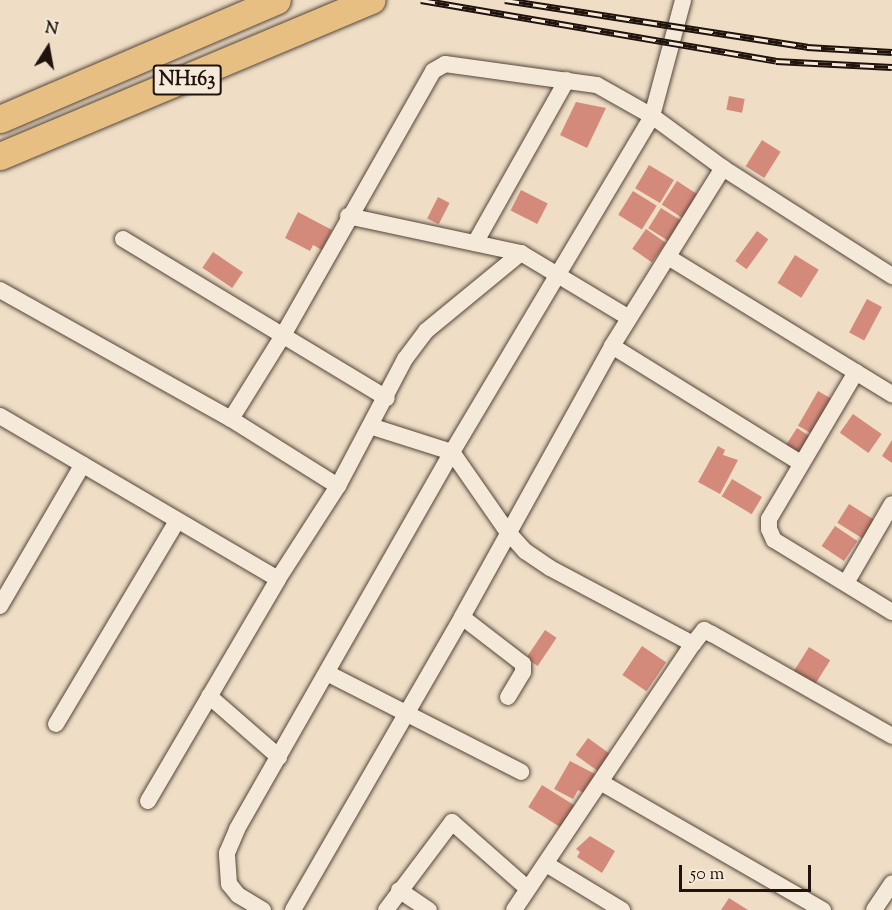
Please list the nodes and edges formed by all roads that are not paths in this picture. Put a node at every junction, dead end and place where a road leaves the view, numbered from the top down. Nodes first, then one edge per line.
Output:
1 (277, 0) edge
2 (372, 0) edge
3 (683, 0) edge
4 (567, 80) junction
5 (652, 116) junction
6 (0, 119) edge
7 (0, 156) edge
8 (723, 168) junction
9 (348, 216) junction
10 (123, 239) dead end
11 (475, 243) junction
12 (521, 253) junction
13 (668, 257) junction
14 (557, 274) junction
15 (892, 276) edge
16 (0, 290) edge
17 (629, 318) junction
18 (282, 337) junction
19 (612, 346) junction
20 (856, 372) junction
21 (892, 394) edge
22 (387, 398) junction
23 (0, 416) edge
24 (231, 419) junction
25 (370, 426) junction
26 (452, 452) junction
27 (801, 463) junction
28 (83, 464) junction
29 (338, 486) junction
30 (892, 504) edge
31 (177, 521) junction
32 (507, 531) junction
33 (278, 579) junction
34 (846, 584) junction
35 (0, 606) edge
36 (892, 612) edge
37 (462, 617) junction
38 (693, 644) junction
39 (327, 673) junction
40 (208, 696) junction
41 (508, 697) dead end
42 (407, 714) junction
43 (56, 724) dead end
44 (892, 736) edge
45 (279, 757) junction
46 (521, 772) dead end
47 (602, 783) junction
48 (148, 801) dead end
49 (546, 864) junction
50 (892, 883) edge
51 (399, 890) junction
52 (528, 890) junction
53 (263, 910) edge
54 (293, 910) edge
55 (386, 910) edge
56 (429, 910) edge
57 (514, 910) edge
58 (622, 910) edge
59 (823, 910) edge
60 (874, 910) edge

1 - 6 highway, NH163
2 - 7 highway, NH163
3 - 5 street
4 - 5 street
4 - 9 street
4 - 11 street
5 - 8 street
5 - 14 street
8 - 13 street
8 - 15 street
9 - 11 street
9 - 18 street
10 - 18 street
11 - 12 street
12 - 14 street
12 - 22 street
13 - 17 street
13 - 20 street
14 - 17 street
14 - 26 street
16 - 24 street
17 - 19 street
18 - 22 street
18 - 24 street
19 - 27 street
19 - 32 street
20 - 21 street
20 - 27 street
22 - 25 street
23 - 28 street
24 - 29 street
25 - 26 street
25 - 29 street
26 - 32 street
26 - 39 street
27 - 34 street
28 - 31 street
28 - 35 street
29 - 33 street
30 - 34 street
31 - 33 street
31 - 43 street
32 - 37 street
32 - 38 street
33 - 40 street
34 - 36 street
37 - 41 street
37 - 42 street
38 - 44 street
38 - 47 street
39 - 42 street
39 - 45 street
40 - 45 street
40 - 48 street
42 - 46 street
42 - 54 street
45 - 53 street
47 - 49 street
47 - 59 street
49 - 52 street
49 - 58 street
50 - 60 street
51 - 52 street
51 - 55 street
51 - 56 street
52 - 57 street

